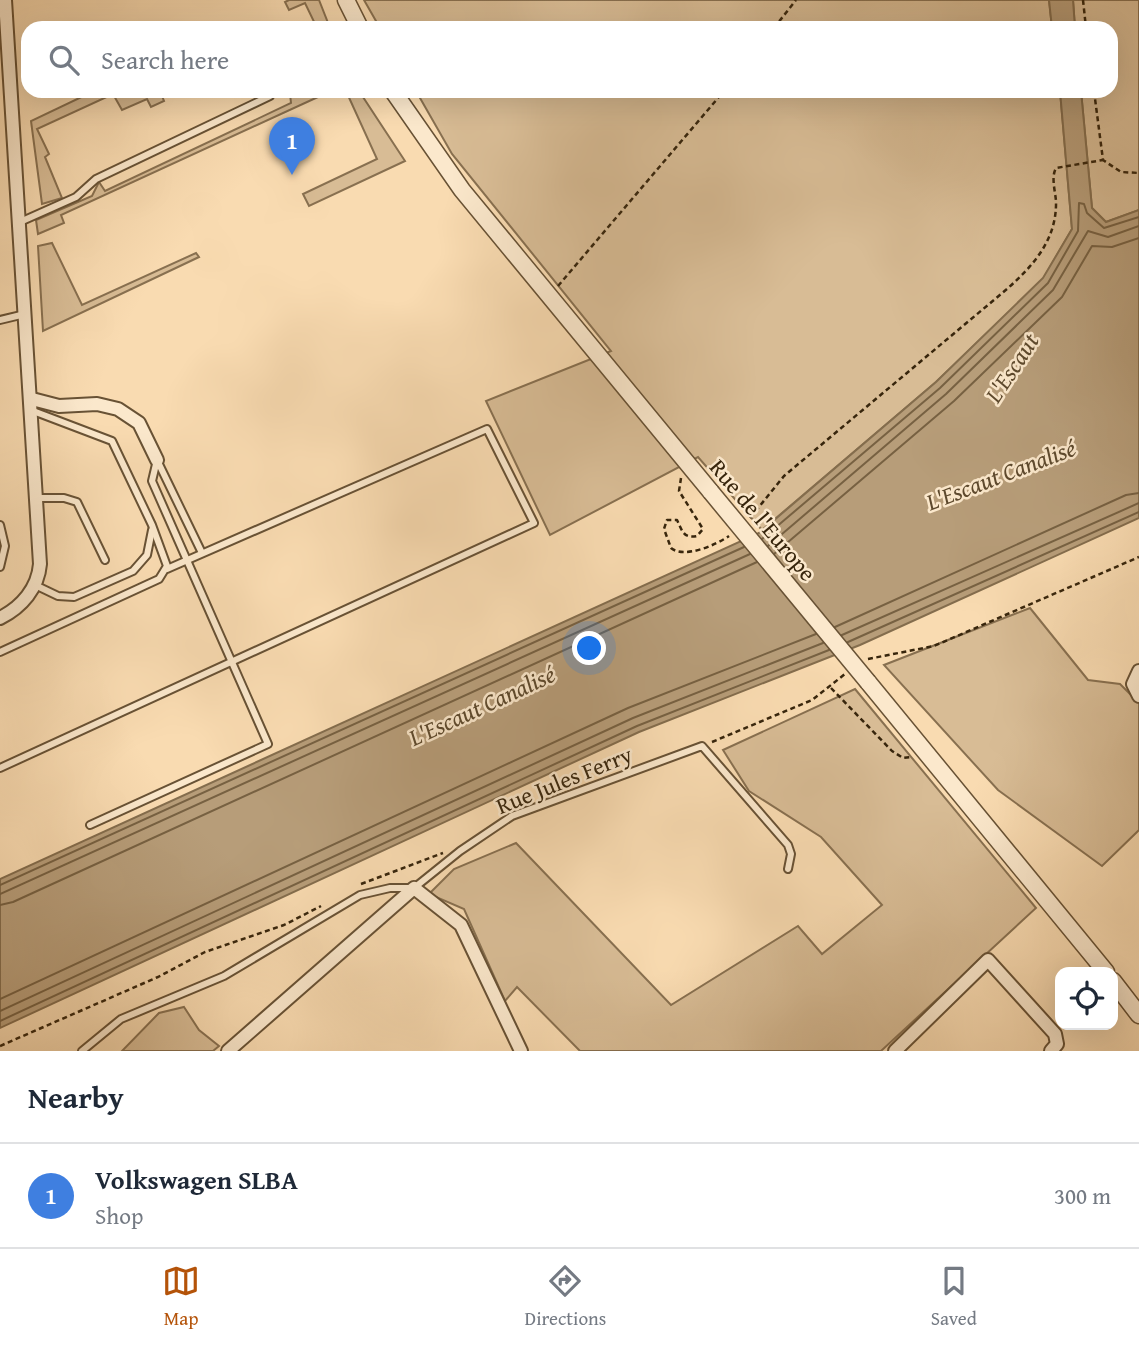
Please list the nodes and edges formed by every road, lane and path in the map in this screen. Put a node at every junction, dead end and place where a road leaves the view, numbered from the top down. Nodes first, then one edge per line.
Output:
1 (5, 0) edge
2 (346, 0) edge
3 (796, 0) edge
4 (1083, 0) edge
5 (356, 21) edge
6 (780, 21) edge
7 (1085, 21) edge
8 (266, 98) edge
9 (398, 98) edge
10 (718, 98) edge
11 (1095, 98) edge
12 (1103, 160) junction
13 (1139, 173) edge
14 (20, 222) junction
15 (549, 296) junction
16 (25, 314) junction
17 (0, 320) edge
18 (32, 405) junction
19 (157, 460) junction
20 (686, 474) dead end
21 (37, 498) junction
22 (747, 522) dead end
23 (0, 525) edge
24 (152, 525) junction
25 (731, 535) dead end
26 (202, 553) junction
27 (1139, 557) edge
28 (187, 559) junction
29 (105, 560) dead end
30 (0, 567) edge
31 (167, 569) junction
32 (34, 584) junction
33 (0, 618) edge
34 (0, 652) edge
35 (232, 660) junction
36 (866, 660) dead end
37 (850, 670) dead end
38 (1139, 671) edge
39 (831, 688) junction
40 (1139, 696) edge
41 (702, 746) junction
42 (907, 746) dead end
43 (0, 768) edge
44 (90, 825) dead end
45 (460, 850) junction
46 (788, 869) dead end
47 (361, 884) dead end
48 (414, 888) junction
49 (327, 903) dead end
50 (1102, 967) edge
51 (1118, 987) edge
52 (1139, 1014) edge
53 (0, 1046) edge
54 (82, 1051) edge
55 (228, 1051) edge
56 (522, 1051) edge
57 (895, 1051) edge
58 (1051, 1051) edge

1 - 14 street
2 - 5 street
3 - 6 path
4 - 7 path
8 - 14 lane
9 - 15 street, Rue de l'Europe
10 - 15 path
11 - 12 path
12 - 13 path
12 - 22 path
14 - 16 street
15 - 50 street, Rue de l'Europe, bridge
16 - 17 lane
16 - 18 street
18 - 19 street
18 - 21 street
18 - 24 lane
19 - 26 lane
19 - 28 lane
20 - 25 path
21 - 29 lane
21 - 32 street
23 - 30 lane
24 - 31 lane
24 - 32 lane
26 - 28 lane
26 - 35 lane
27 - 36 path
28 - 31 lane
28 - 35 lane
31 - 34 lane
32 - 33 street
35 - 43 lane
35 - 44 lane
37 - 39 path
38 - 40 street
39 - 41 path
39 - 42 path
41 - 45 lane, Rue Jules Ferry
41 - 46 lane
45 - 47 path
45 - 48 lane, Rue Jules Ferry
48 - 54 lane
48 - 55 street
48 - 56 street
49 - 53 path
51 - 52 street
57 - 58 street

